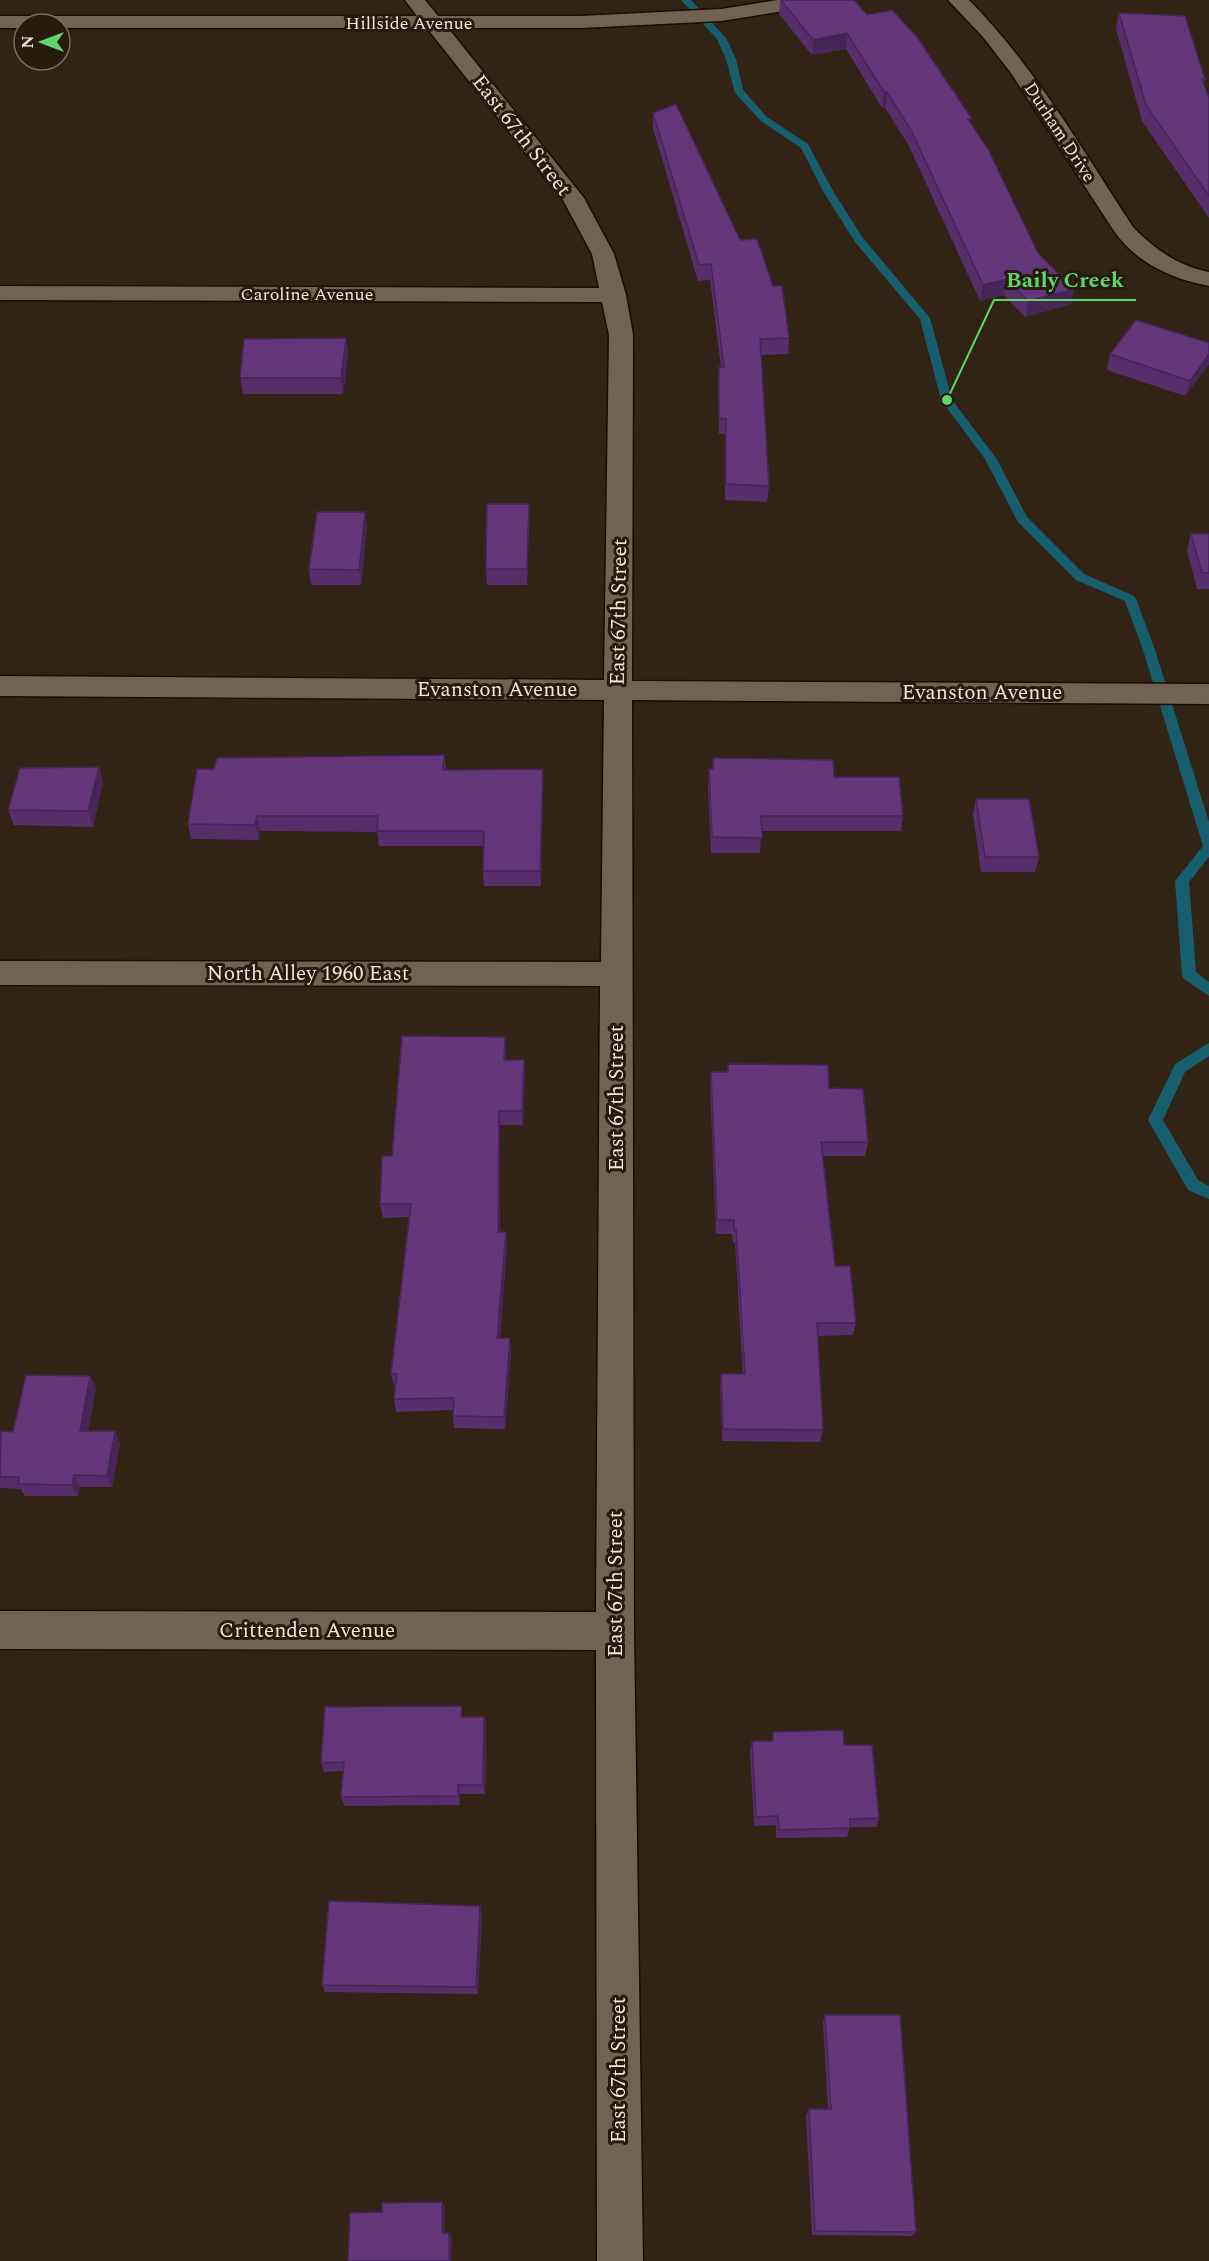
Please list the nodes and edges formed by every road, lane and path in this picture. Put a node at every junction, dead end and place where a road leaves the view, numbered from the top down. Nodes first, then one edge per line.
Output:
1 (415, 0) edge
2 (816, 0) edge
3 (958, 0) edge
4 (0, 22) edge
5 (434, 23) junction
6 (1209, 279) edge
7 (0, 293) edge
8 (614, 295) junction
9 (0, 686) edge
10 (618, 689) junction
11 (1208, 694) edge
12 (0, 972) edge
13 (616, 974) junction
14 (0, 1630) edge
15 (615, 1631) junction
16 (620, 2261) edge

1 - 5 street, East 67th Street
2 - 5 street, Hillside Avenue
3 - 6 street, Durham Drive
4 - 5 street, Hillside Avenue
5 - 8 street, East 67th Street
7 - 8 street, Caroline Avenue
8 - 10 street, East 67th Street
9 - 10 street, Evanston Avenue
10 - 11 street, Evanston Avenue
10 - 13 street, East 67th Street
12 - 13 street, North Alley 1960 East
13 - 15 street, East 67th Street
14 - 15 street, Crittenden Avenue
15 - 16 street, East 67th Street

